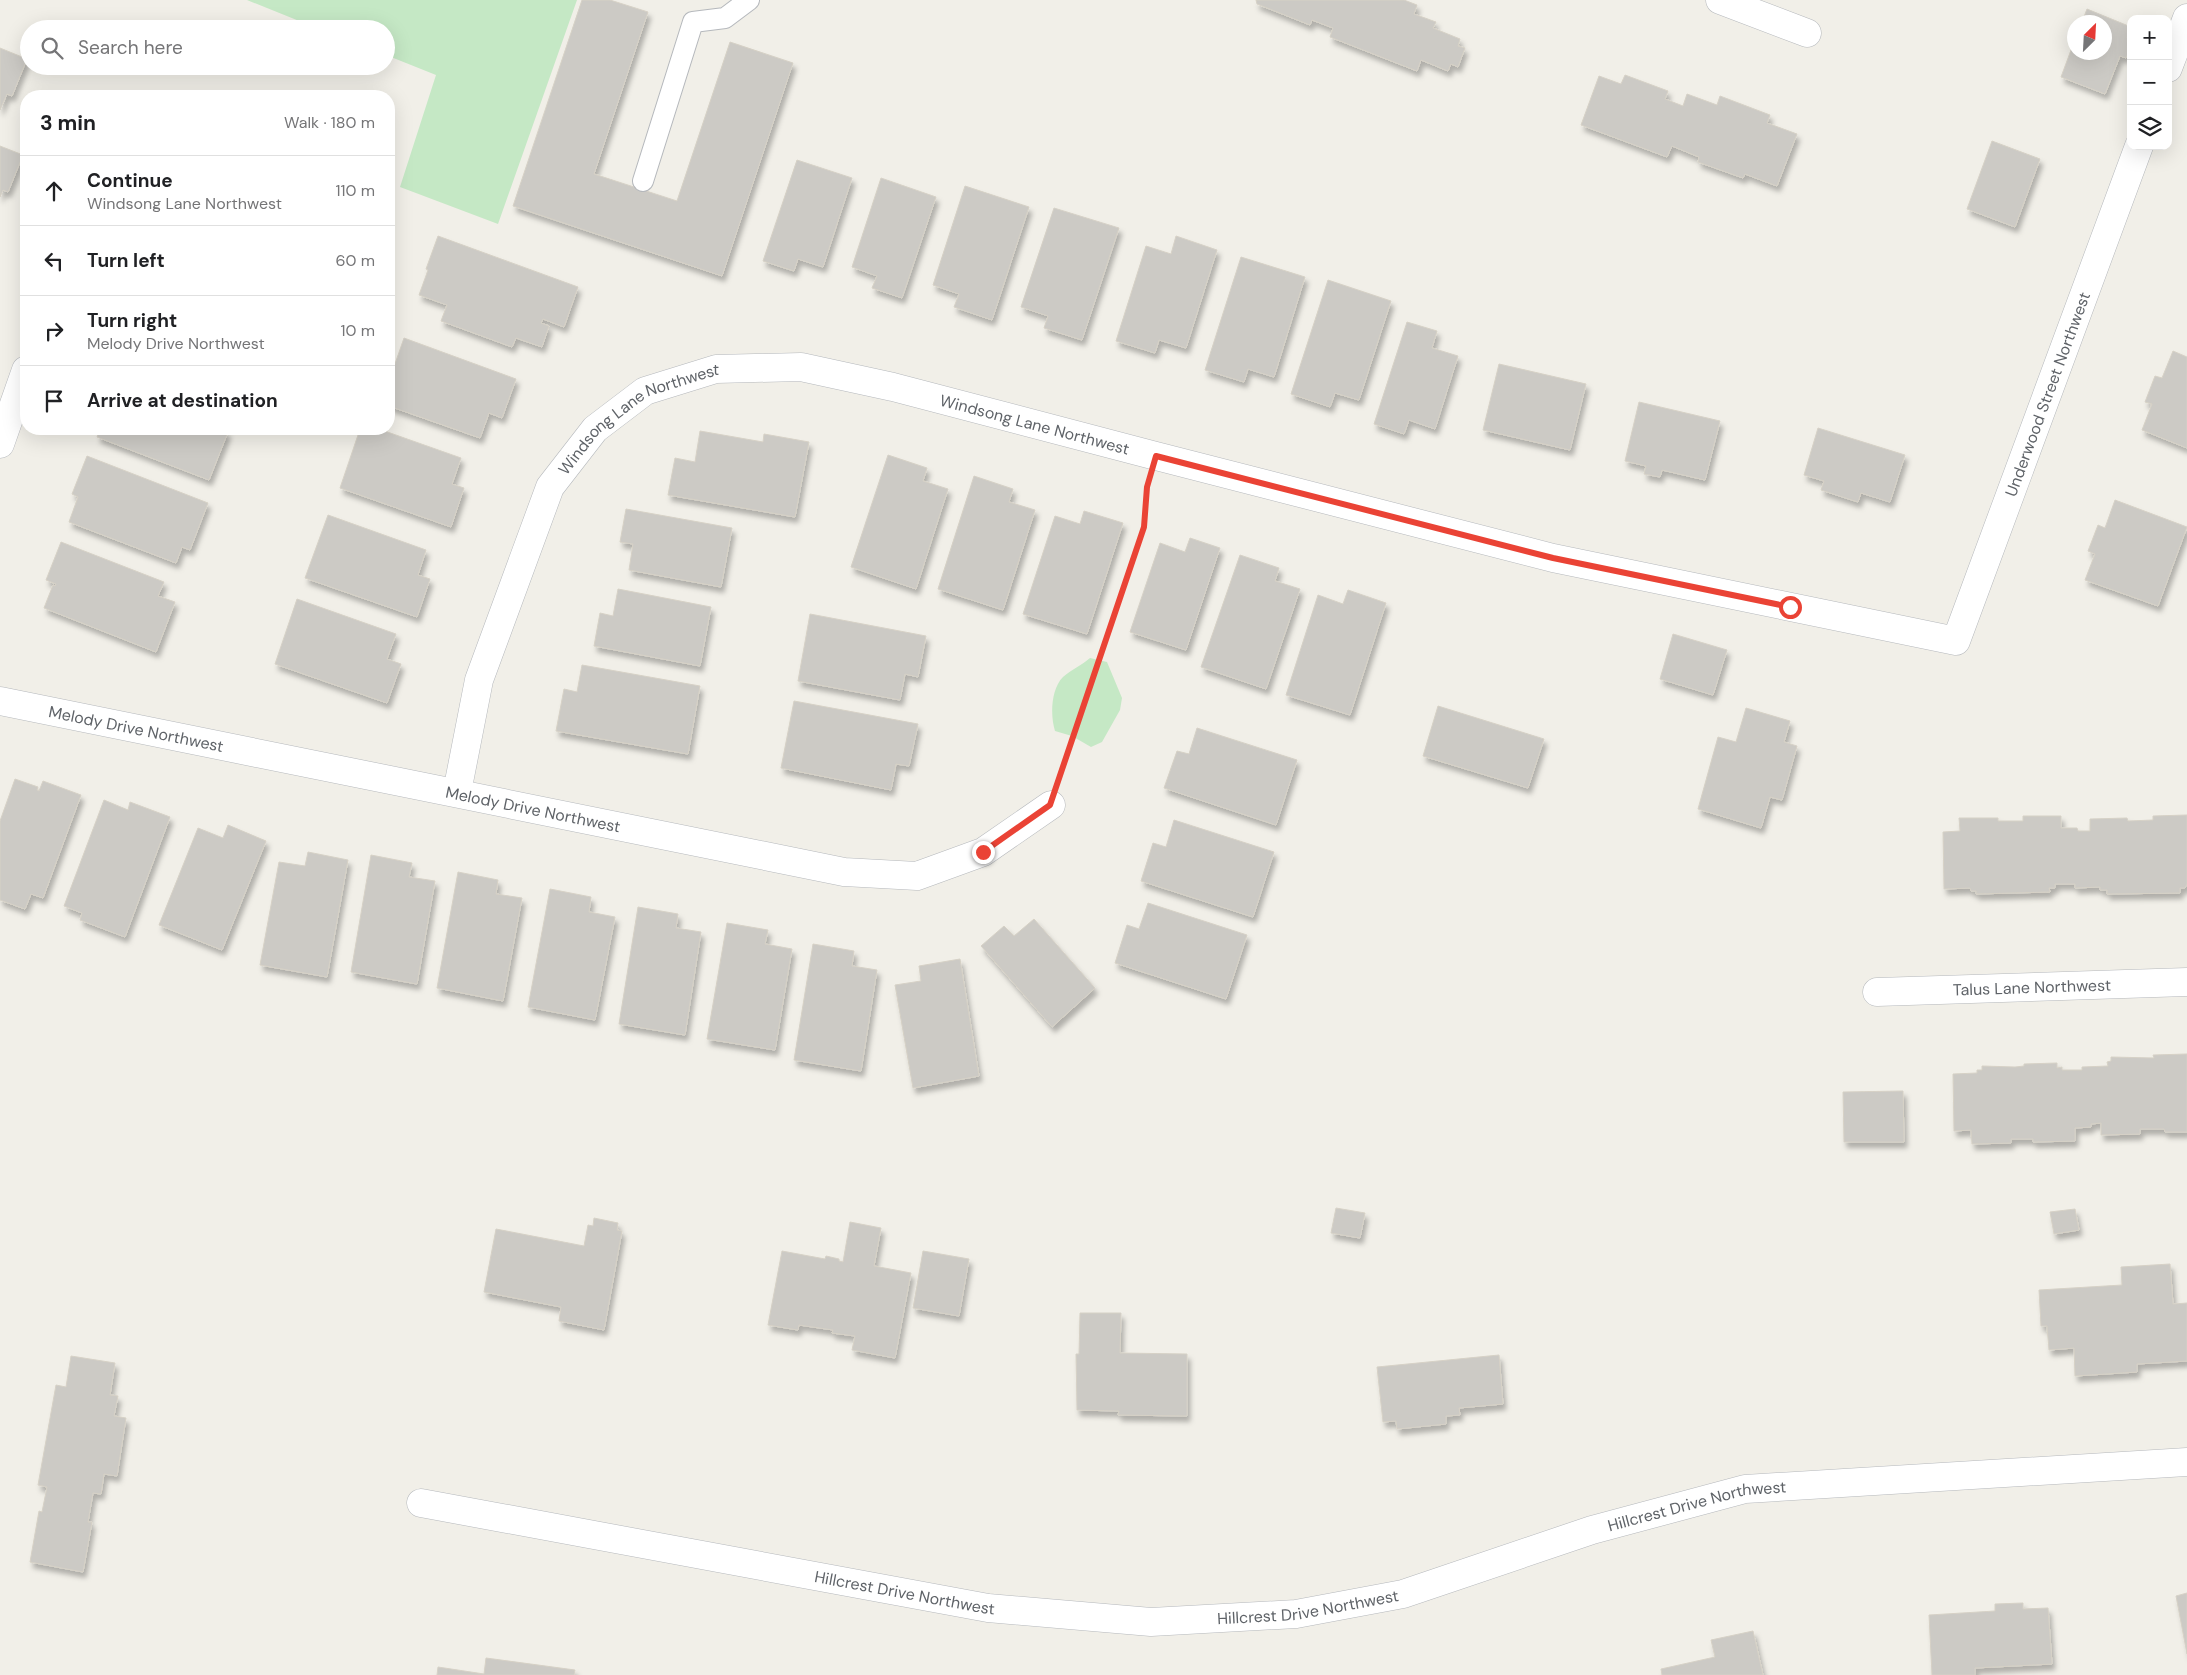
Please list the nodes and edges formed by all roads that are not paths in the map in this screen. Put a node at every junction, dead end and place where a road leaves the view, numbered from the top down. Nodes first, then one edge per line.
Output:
1 (749, 0) edge
2 (1720, 0) edge
3 (2187, 18) edge
4 (1807, 33) dead end
5 (2171, 60) edge
6 (2138, 150) edge
7 (643, 181) dead end
8 (20, 387) edge
9 (0, 444) edge
10 (1956, 641) joint
11 (0, 701) edge
12 (457, 792) junction
13 (1050, 805) road end
14 (2187, 982) edge
15 (1877, 992) dead end
16 (2187, 1462) edge
17 (421, 1503) dead end

1 - 7 lane
2 - 4 street
3 - 5 street
6 - 10 street, Underwood Street Northwest
8 - 9 street
10 - 12 street, Windsong Lane Northwest
11 - 12 street, Melody Drive Northwest
12 - 13 street, Melody Drive Northwest
14 - 15 street, Talus Lane Northwest
16 - 17 street, Hillcrest Drive Northwest

